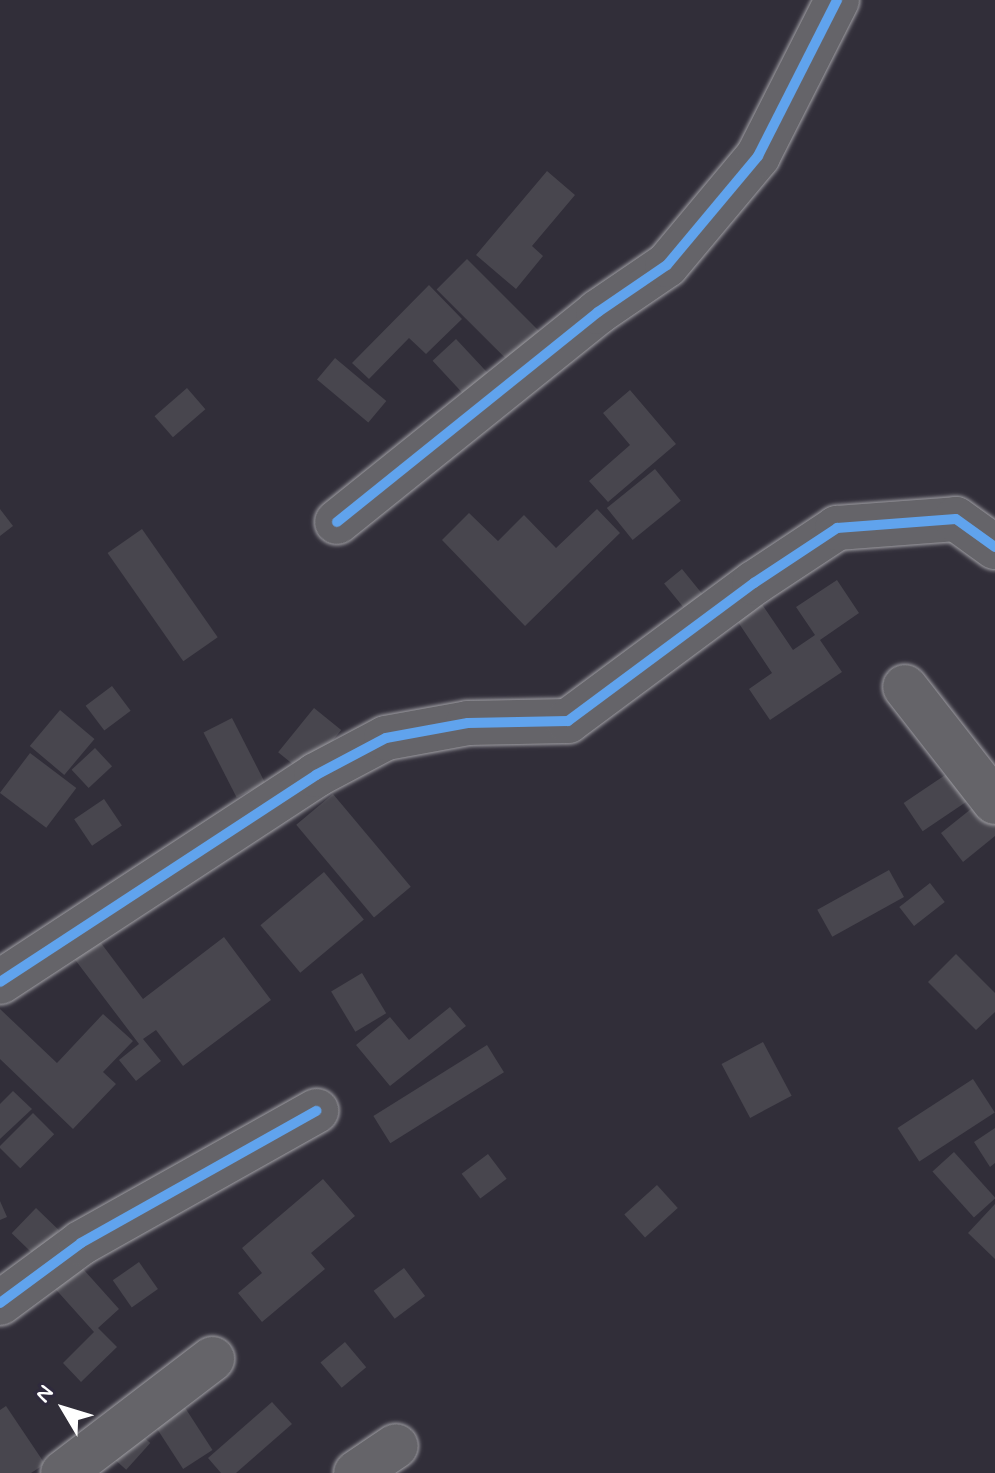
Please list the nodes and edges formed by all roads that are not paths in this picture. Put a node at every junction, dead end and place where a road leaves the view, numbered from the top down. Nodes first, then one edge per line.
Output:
1 (837, 0) edge
2 (337, 522) dead end
3 (995, 547) edge
4 (905, 687) dead end
5 (995, 802) edge
6 (0, 982) edge
7 (316, 1111) dead end
8 (0, 1303) edge
9 (212, 1359) dead end
10 (396, 1446) dead end
11 (63, 1473) edge
12 (356, 1473) edge

1 - 2 street
3 - 6 street
4 - 5 street
7 - 8 street
9 - 11 street
10 - 12 street

